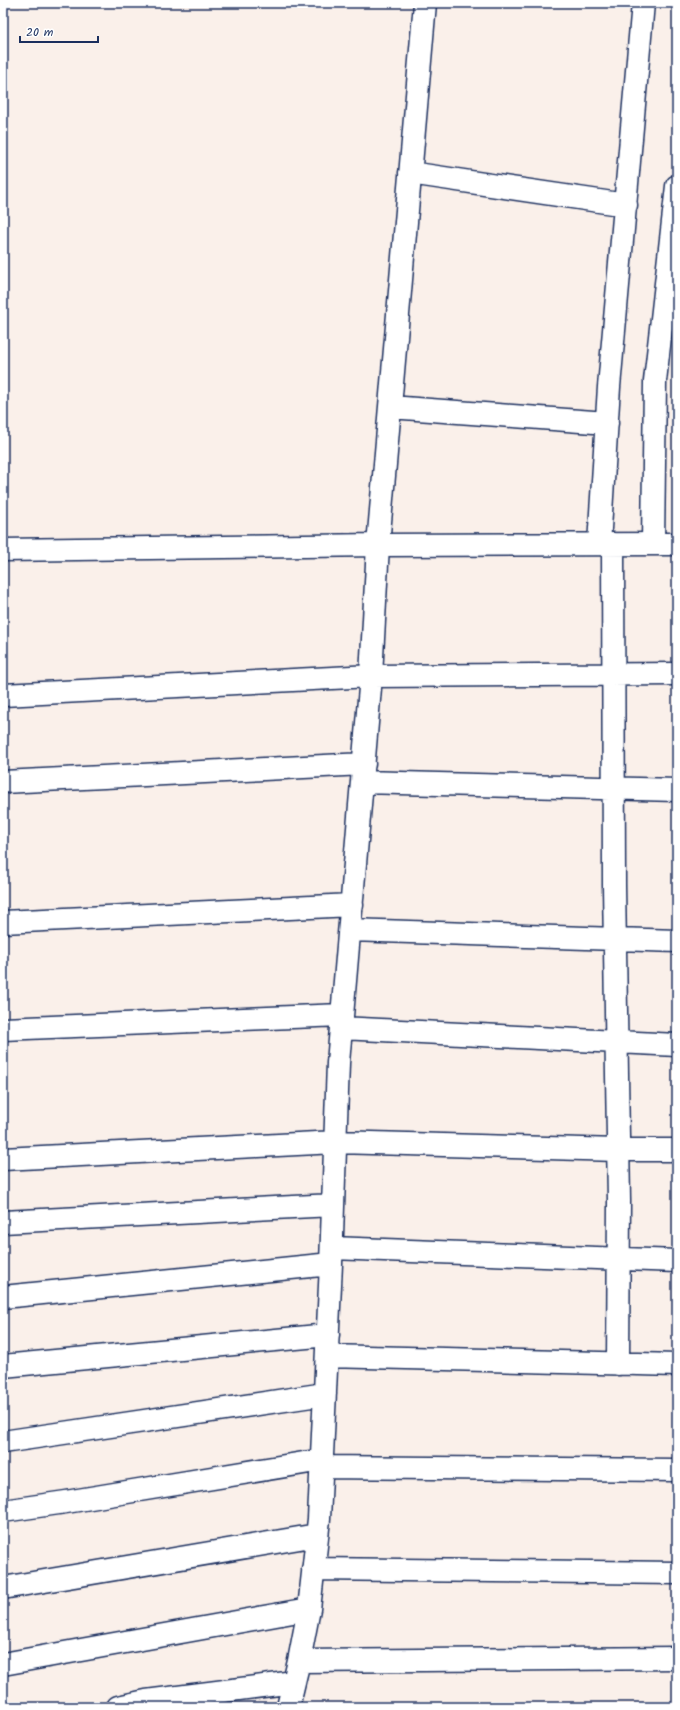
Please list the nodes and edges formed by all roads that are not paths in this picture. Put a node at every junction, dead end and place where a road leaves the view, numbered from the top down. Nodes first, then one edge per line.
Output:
1 (425, 3) edge
2 (643, 3) edge
3 (410, 173) junction
4 (677, 186) edge
5 (626, 205) junction
6 (390, 407) junction
7 (607, 423) junction
8 (606, 544) junction
9 (653, 544) junction
10 (677, 544) edge
11 (378, 545) junction
12 (3, 550) edge
13 (614, 673) junction
14 (677, 674) edge
15 (371, 676) junction
16 (3, 695) edge
17 (363, 773) junction
18 (3, 782) edge
19 (614, 789) junction
20 (677, 790) edge
21 (352, 905) junction
22 (3, 922) edge
23 (350, 930) junction
24 (615, 940) junction
25 (677, 941) edge
26 (342, 1022) junction
27 (3, 1028) edge
28 (617, 1043) junction
29 (677, 1045) edge
30 (336, 1142) junction
31 (618, 1150) junction
32 (677, 1150) edge
33 (3, 1159) edge
34 (333, 1204) junction
35 (3, 1222) edge
36 (331, 1256) junction
37 (618, 1260) junction
38 (677, 1261) edge
39 (3, 1297) edge
40 (327, 1346) junction
41 (618, 1364) junction
42 (677, 1365) edge
43 (3, 1366) edge
44 (325, 1394) junction
45 (3, 1442) edge
46 (322, 1463) junction
47 (677, 1470) edge
48 (3, 1510) edge
49 (317, 1535) junction
50 (313, 1569) junction
51 (677, 1572) edge
52 (3, 1588) edge
53 (309, 1609) junction
54 (677, 1658) edge
55 (299, 1661) junction
56 (3, 1664) edge
57 (294, 1682) junction
58 (118, 1707) edge
59 (288, 1707) edge

1 - 3 street
2 - 5 street
3 - 5 street
3 - 6 street
4 - 9 street
5 - 7 street
6 - 7 street
6 - 11 street
7 - 8 street
8 - 9 street
8 - 11 street
8 - 13 street
9 - 10 street
11 - 12 street
11 - 15 street
13 - 14 street
13 - 15 street
13 - 19 street
15 - 16 street
15 - 17 street
17 - 18 street
17 - 19 street
17 - 21 street
19 - 20 street
19 - 24 street
21 - 22 street
21 - 23 street
23 - 24 street
23 - 26 street
24 - 25 street
24 - 28 street
26 - 27 street
26 - 28 street
26 - 30 street
28 - 29 street
28 - 31 street
30 - 31 street
30 - 33 street
30 - 34 street
31 - 32 street
31 - 37 street
34 - 35 street
34 - 36 street
36 - 37 street
36 - 39 street
36 - 40 street
37 - 38 street
37 - 41 street
40 - 41 street
40 - 43 street
40 - 44 street
41 - 42 street
44 - 45 street
44 - 46 street
46 - 47 street
46 - 48 street
46 - 49 street
49 - 50 street
49 - 52 street
50 - 51 street
50 - 53 street
53 - 55 street
53 - 56 street
54 - 55 street
55 - 57 street
57 - 58 street
57 - 59 street

